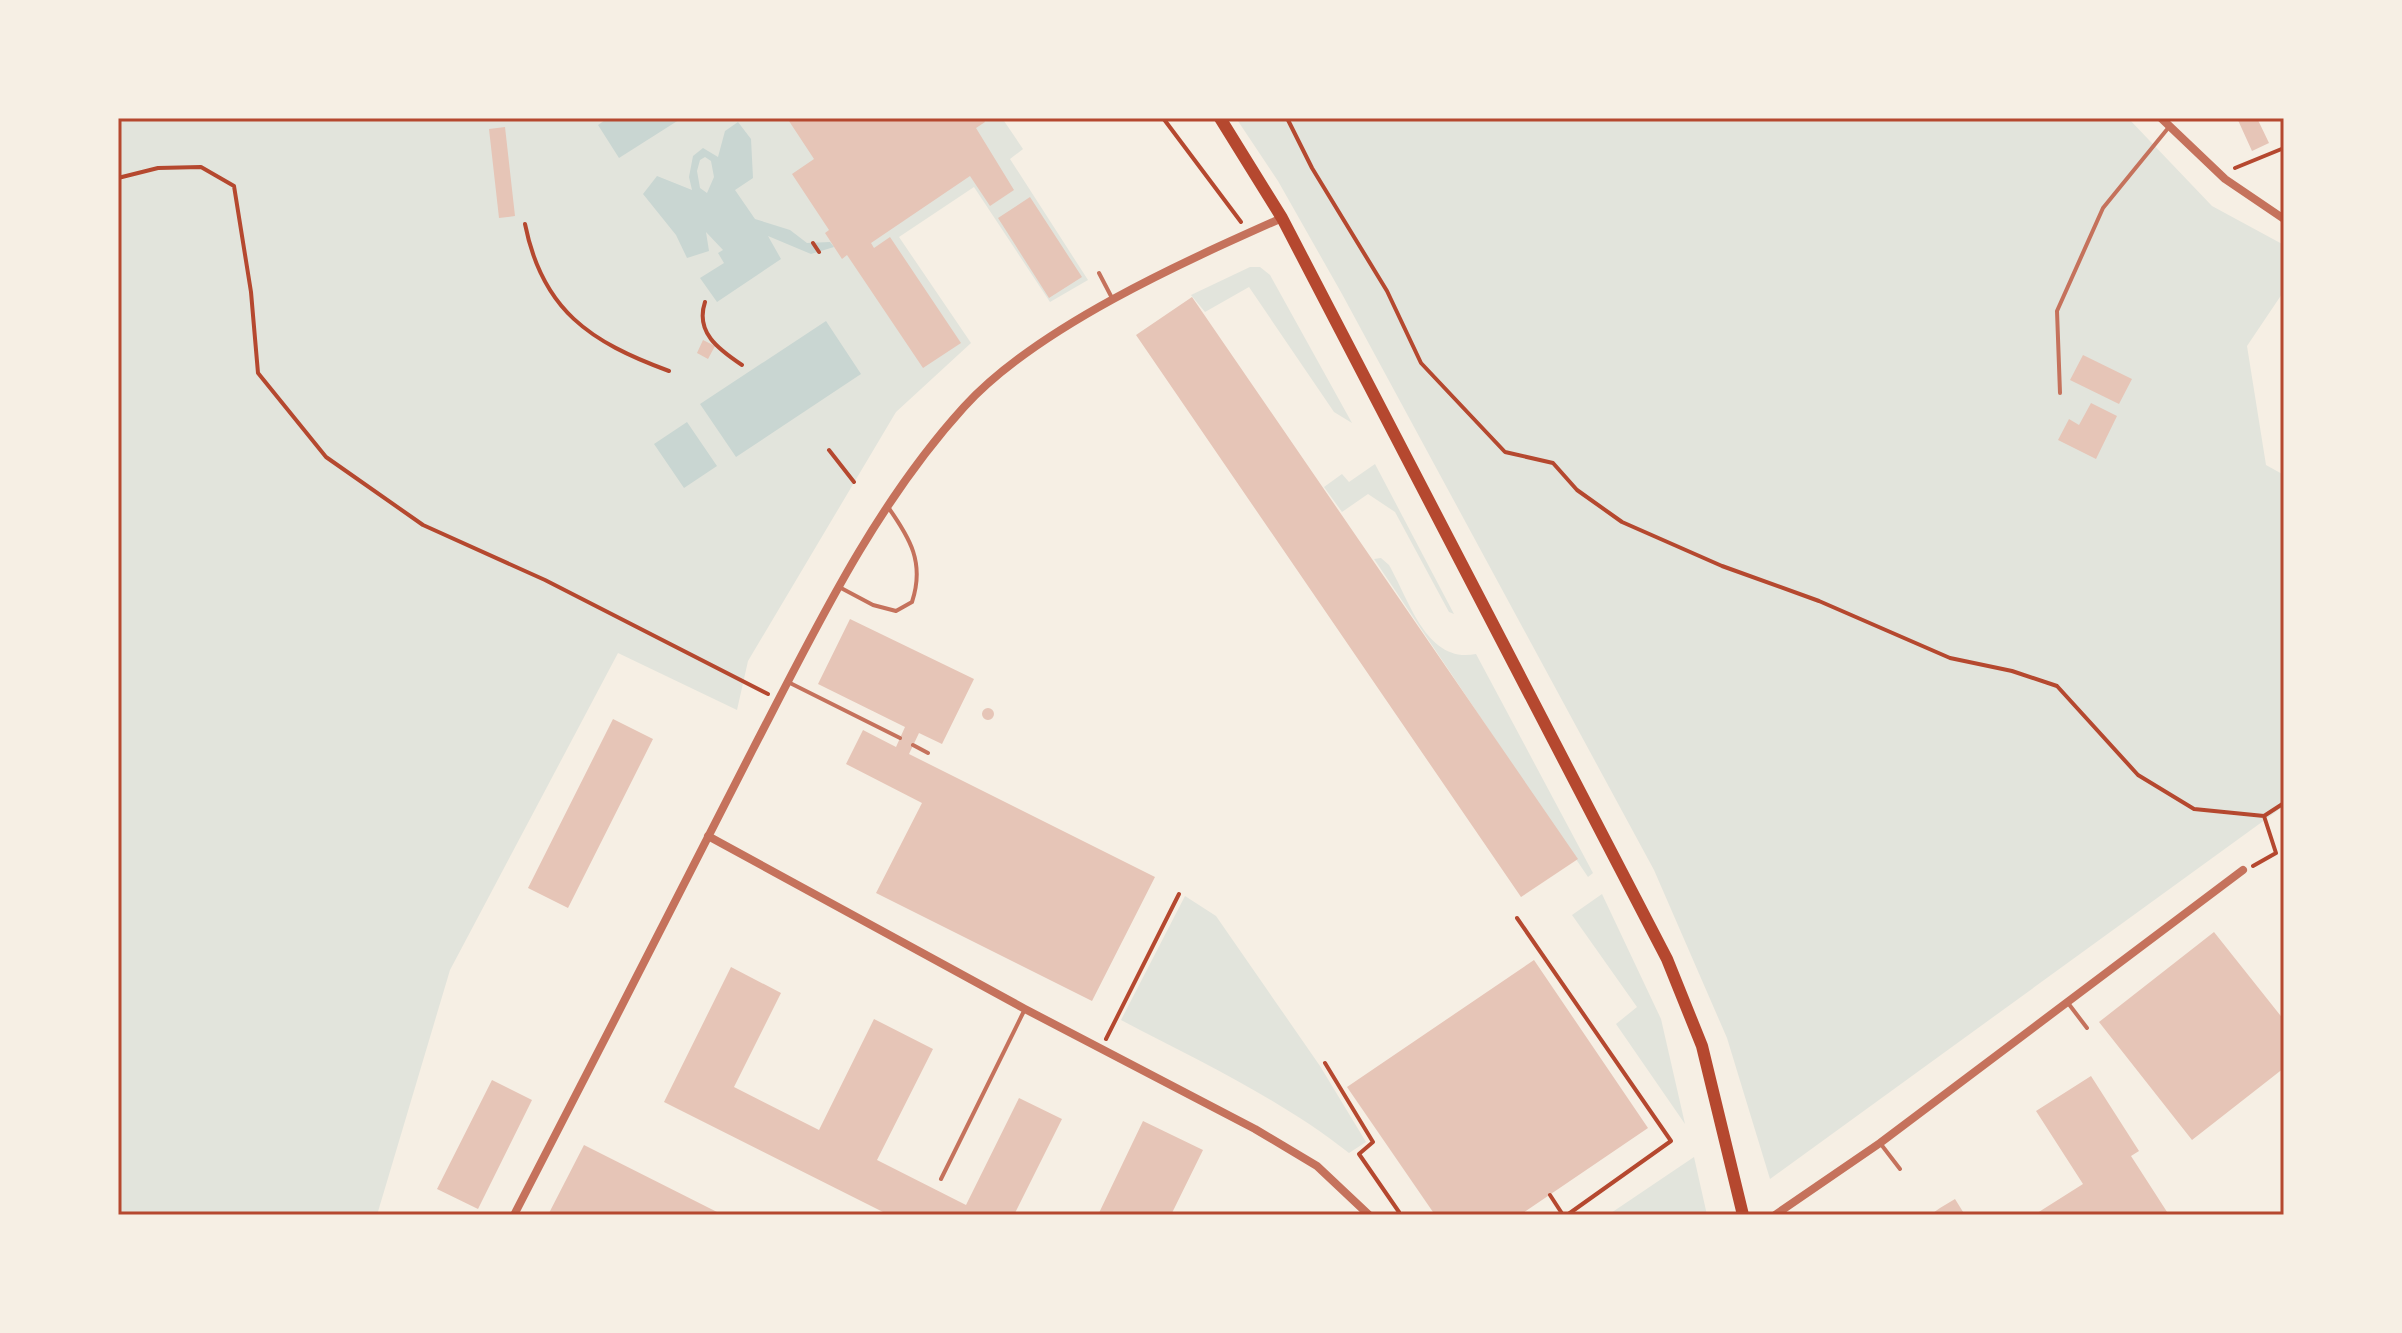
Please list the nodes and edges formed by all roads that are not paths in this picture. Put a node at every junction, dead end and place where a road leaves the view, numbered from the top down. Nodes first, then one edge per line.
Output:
1 (1220, 118) edge
2 (2161, 118) edge
3 (2169, 127) junction
4 (1282, 218) junction
5 (2284, 219) edge
6 (1099, 273) dead end
7 (1114, 300) junction
8 (2060, 393) dead end
9 (888, 507) junction
10 (839, 587) junction
11 (787, 682) junction
12 (900, 738) dead end
13 (913, 745) dead end
14 (928, 753) dead end
15 (708, 836) junction
16 (2243, 870) road end
17 (2066, 1002) junction
18 (1025, 1009) junction
19 (2087, 1028) dead end
20 (1880, 1143) junction
21 (1900, 1169) dead end
22 (941, 1179) dead end
23 (514, 1215) edge
24 (1369, 1215) edge
25 (1743, 1215) edge
26 (1775, 1215) edge

1 - 4 main road
2 - 3 street
3 - 5 street
3 - 8 lane
4 - 7 street
4 - 25 main road
6 - 7 lane
7 - 9 street
9 - 10 street
9 - 10 lane
10 - 11 street
11 - 12 lane
11 - 15 street
13 - 14 lane
15 - 18 street
15 - 23 street
16 - 17 street
17 - 19 lane
17 - 20 street
18 - 22 lane
18 - 24 street
20 - 21 lane
20 - 26 street

